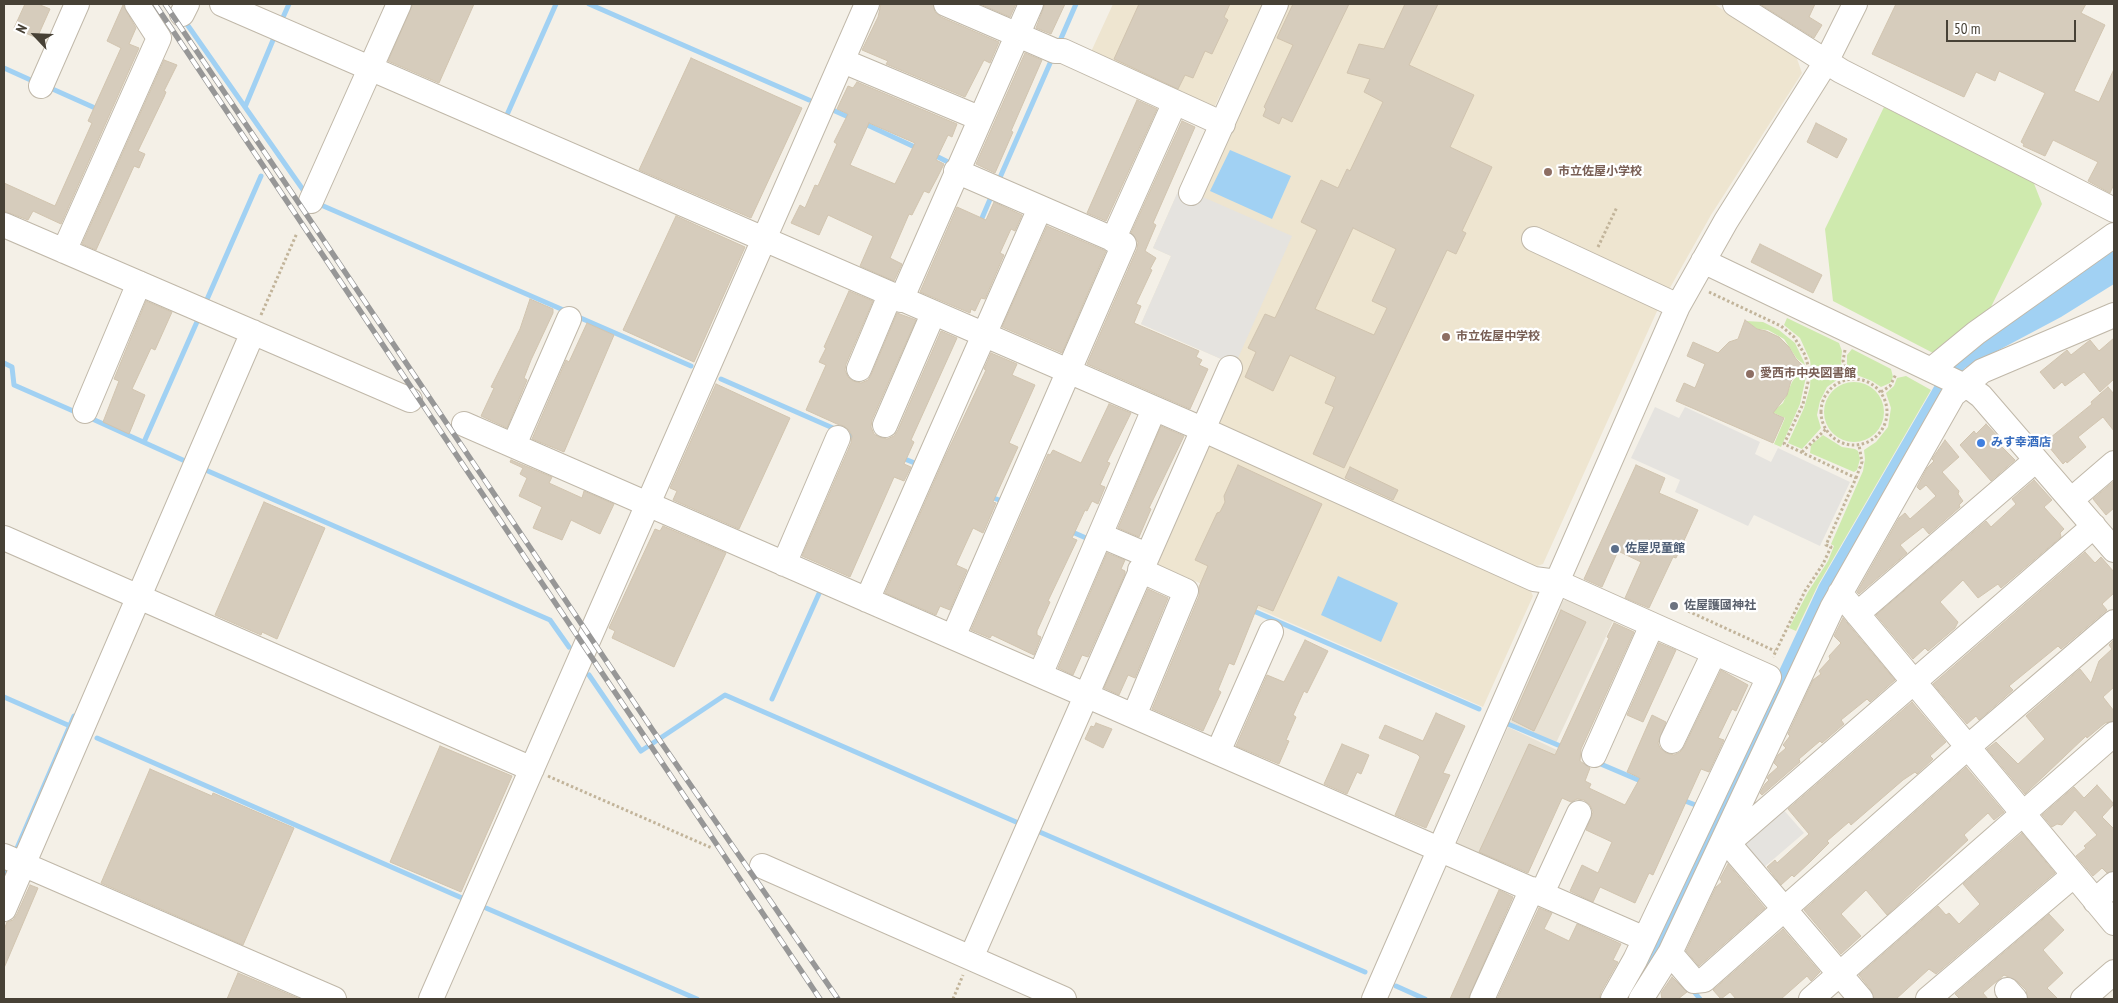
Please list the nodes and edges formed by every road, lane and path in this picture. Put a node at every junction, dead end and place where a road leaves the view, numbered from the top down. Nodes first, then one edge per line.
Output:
1 (77, 4) edge
2 (137, 4) edge
3 (222, 4) edge
4 (399, 4) edge
5 (867, 4) edge
6 (946, 4) edge
7 (1031, 4) edge
8 (1276, 4) edge
9 (1735, 4) edge
10 (1855, 4) edge
11 (1017, 34) junction
12 (843, 60) junction
13 (1826, 62) junction
14 (371, 68) junction
15 (41, 86) dead end
16 (1175, 102) junction
17 (979, 118) junction
18 (1223, 124) junction
19 (956, 171) junction
20 (1191, 193) dead end
21 (311, 201) dead end
22 (1617, 206) dead end
23 (1040, 208) junction
24 (2114, 210) edge
25 (4, 225) edge
26 (297, 233) dead end
27 (2114, 235) edge
28 (1534, 239) dead end
29 (764, 240) junction
30 (1113, 240) junction
31 (64, 251) junction
32 (1703, 261) junction
33 (1590, 265) junction
34 (139, 283) junction
35 (1706, 291) dead end
36 (896, 297) junction
37 (1678, 306) junction
38 (933, 314) junction
39 (2114, 315) edge
40 (569, 319) dead end
41 (253, 332) junction
42 (985, 336) junction
43 (1848, 343) dead end
44 (1230, 368) dead end
45 (1899, 368) dead end
46 (859, 369) dead end
47 (1068, 372) junction
48 (1947, 377) junction
49 (1848, 378) junction
50 (1881, 392) junction
51 (410, 400) dead end
52 (1154, 409) junction
53 (84, 411) dead end
54 (464, 424) dead end
55 (885, 425) dead end
56 (1826, 429) junction
57 (1202, 430) junction
58 (838, 438) dead end
59 (514, 445) junction
60 (1859, 445) junction
61 (1802, 452) junction
62 (2036, 460) junction
63 (2114, 463) edge
64 (1856, 478) junction
65 (2071, 500) junction
66 (648, 505) junction
67 (2094, 526) junction
68 (1100, 535) junction
69 (4, 538) edge
70 (2114, 550) edge
71 (1144, 563) junction
72 (784, 564) junction
73 (1557, 582) junction
74 (1840, 593) junction
75 (139, 598) junction
76 (867, 600) junction
77 (1688, 611) dead end
78 (1857, 614) junction
79 (2114, 622) edge
80 (1652, 625) junction
81 (953, 637) junction
82 (1272, 646) dead end
83 (1714, 653) junction
84 (1040, 675) junction
85 (1914, 682) junction
86 (1085, 695) junction
87 (1134, 716) junction
88 (2114, 734) edge
89 (1672, 741) dead end
90 (1968, 747) junction
91 (1218, 752) junction
92 (1594, 754) dead end
93 (532, 769) junction
94 (1579, 813) dead end
95 (2023, 813) junction
96 (1726, 842) junction
97 (712, 848) dead end
98 (1440, 849) junction
99 (13, 860) edge
100 (762, 866) dead end
101 (2074, 875) junction
102 (2114, 884) edge
103 (1537, 891) junction
104 (2096, 901) junction
105 (4, 909) edge
106 (1784, 909) junction
107 (2114, 923) edge
108 (1644, 939) junction
109 (1670, 953) junction
110 (971, 958) junction
111 (1839, 974) junction
112 (2112, 979) edge
113 (334, 999) edge
114 (431, 999) edge
115 (952, 999) edge
116 (1064, 999) edge
117 (1374, 999) edge
118 (1482, 999) edge
119 (1613, 999) edge
120 (1641, 999) edge
121 (1810, 999) edge
122 (1861, 999) edge
123 (1928, 999) edge
124 (2083, 999) edge

1 - 15 street
2 - 31 street
3 - 14 street
4 - 14 street
5 - 12 street
6 - 11 street
7 - 11 street
8 - 18 street
9 - 13 street
10 - 13 street
11 - 16 street
11 - 17 street
12 - 17 street
12 - 29 street
13 - 24 street
13 - 32 street
14 - 21 street
14 - 29 street
16 - 18 street
16 - 30 street
17 - 19 street
18 - 20 street
19 - 23 street
19 - 36 street
22 - 33 path
23 - 30 street
23 - 42 street
25 - 31 street
26 - 41 path
27 - 48 street
28 - 33 street
29 - 36 street
29 - 66 street
30 - 47 street
31 - 34 street
32 - 37 street
32 - 48 street
33 - 37 street
34 - 41 street
34 - 53 street
35 - 61 path
36 - 38 street
36 - 46 street
37 - 73 street
38 - 42 street
38 - 55 street
39 - 48 street
40 - 59 street
41 - 51 street
41 - 75 street
42 - 47 street
42 - 76 street
43 - 49 path
44 - 57 street
45 - 50 path
47 - 52 street
47 - 81 street
48 - 62 street
48 - 74 street
49 - 50 path
49 - 56 path
50 - 60 path
52 - 57 street
52 - 68 street
54 - 59 street
56 - 60 path
56 - 61 path
57 - 71 street
57 - 73 street
58 - 72 street
59 - 66 street
60 - 64 path
61 - 64 path
62 - 65 street
62 - 78 street
63 - 65 street
64 - 77 path
65 - 67 street
66 - 72 street
66 - 93 street
67 - 70 street
67 - 85 street
68 - 71 street
68 - 84 street
69 - 75 street
71 - 86 street
71 - 87 street
72 - 76 street
73 - 80 street
73 - 98 street
74 - 78 street
74 - 96 street
75 - 93 street
75 - 99 street
76 - 81 street
78 - 85 street
79 - 90 street
80 - 83 street
80 - 92 street
81 - 84 street
82 - 91 street
83 - 89 street
83 - 108 street
84 - 86 street
85 - 90 street
85 - 96 street
86 - 87 street
86 - 110 street
87 - 91 street
88 - 95 street
90 - 95 street
90 - 106 street
91 - 98 street
93 - 97 path
93 - 114 street
94 - 103 street
95 - 101 street
95 - 111 street
96 - 106 street
96 - 109 street
98 - 103 street
98 - 117 street
99 - 105 street
99 - 113 street
100 - 110 street
101 - 104 street
101 - 123 street
102 - 104 street
103 - 108 street
103 - 118 street
104 - 107 street
106 - 109 street
106 - 111 street
108 - 119 street
109 - 120 street
110 - 115 path
110 - 116 street
111 - 121 street
111 - 122 street
112 - 124 street

